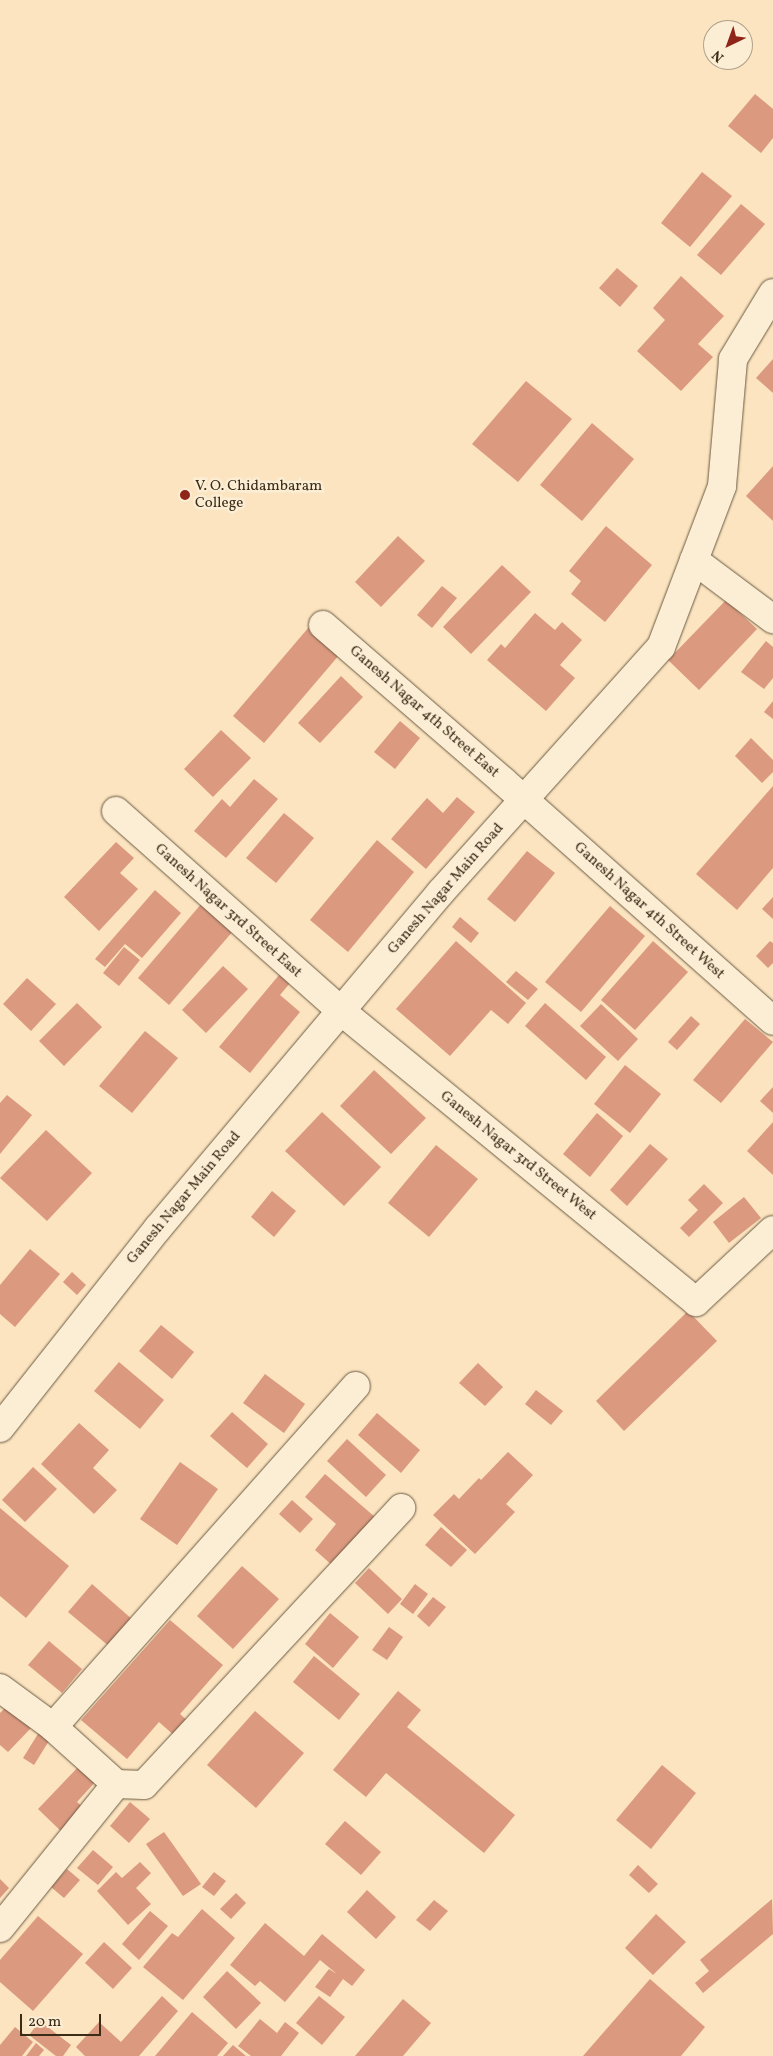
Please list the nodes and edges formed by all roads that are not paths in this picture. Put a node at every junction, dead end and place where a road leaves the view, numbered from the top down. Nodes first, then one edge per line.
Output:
1 (773, 294) edge
2 (694, 560) junction
3 (773, 619) edge
4 (322, 625) dead end
5 (524, 800) junction
6 (116, 811) dead end
7 (340, 1011) junction
8 (773, 1022) edge
9 (773, 1230) edge
10 (356, 1386) dead end
11 (9, 1398) edge
12 (0, 1428) edge
13 (401, 1508) dead end
14 (0, 1688) edge
15 (53, 1728) junction
16 (116, 1784) junction
17 (0, 1928) edge

1 - 2 street, Ganesh Nagar Main Road
2 - 3 street
2 - 5 street, Ganesh Nagar Main Road
4 - 5 street, Ganesh Nagar 4th Street East
5 - 7 street, Ganesh Nagar Main Road
5 - 8 street, Ganesh Nagar 4th Street West
6 - 7 street, Ganesh Nagar 3rd Street East
7 - 9 street, Ganesh Nagar 3rd Street West
7 - 11 street, Ganesh Nagar Main Road
10 - 15 street
11 - 12 street, Ganesh Nagar Main Road
13 - 16 street
14 - 15 street
15 - 16 street
16 - 17 street

